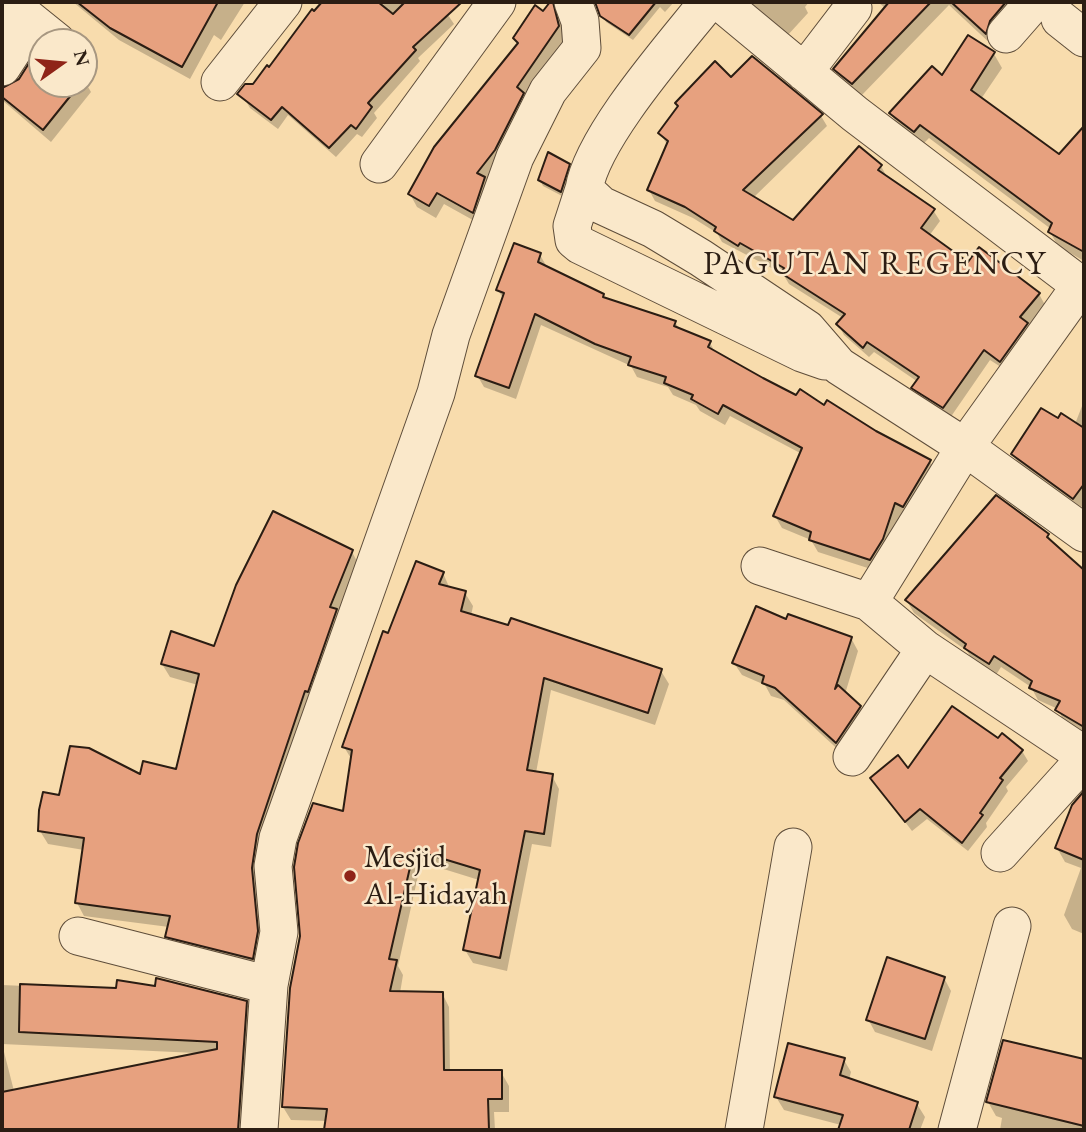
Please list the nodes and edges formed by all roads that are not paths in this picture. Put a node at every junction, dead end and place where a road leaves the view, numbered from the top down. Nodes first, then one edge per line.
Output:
1 (283, 2) edge
2 (497, 2) edge
3 (573, 2) edge
4 (708, 2) edge
5 (720, 2) edge
6 (11, 3) edge
7 (853, 8) dead end
8 (1060, 19) edge
9 (40, 28) edge
10 (1006, 34) dead end
11 (2, 67) edge
12 (804, 72) junction
13 (220, 82) dead end
14 (379, 164) dead end
15 (584, 189) junction
16 (701, 258) junction
17 (1083, 287) edge
18 (680, 293) junction
19 (839, 366) junction
20 (965, 447) junction
21 (1084, 533) edge
22 (760, 566) dead end
23 (869, 602) junction
24 (925, 649) junction
25 (852, 757) dead end
26 (1084, 757) edge
27 (793, 847) dead end
28 (1000, 853) dead end
29 (1012, 926) dead end
30 (78, 936) dead end
31 (269, 985) junction
32 (259, 1130) edge
33 (744, 1130) edge
34 (957, 1130) edge

1 - 13 street
2 - 14 street
3 - 31 street
4 - 15 street
5 - 12 street
6 - 9 street
6 - 11 street
7 - 12 street
8 - 10 street
12 - 17 street
15 - 16 street
15 - 18 street
16 - 18 street
16 - 19 street
17 - 20 street
18 - 19 street
19 - 20 street
20 - 21 street
20 - 23 street
22 - 23 street
23 - 24 street
24 - 25 street
24 - 26 street
26 - 28 street
27 - 33 street
29 - 34 street
30 - 31 street
31 - 32 street

